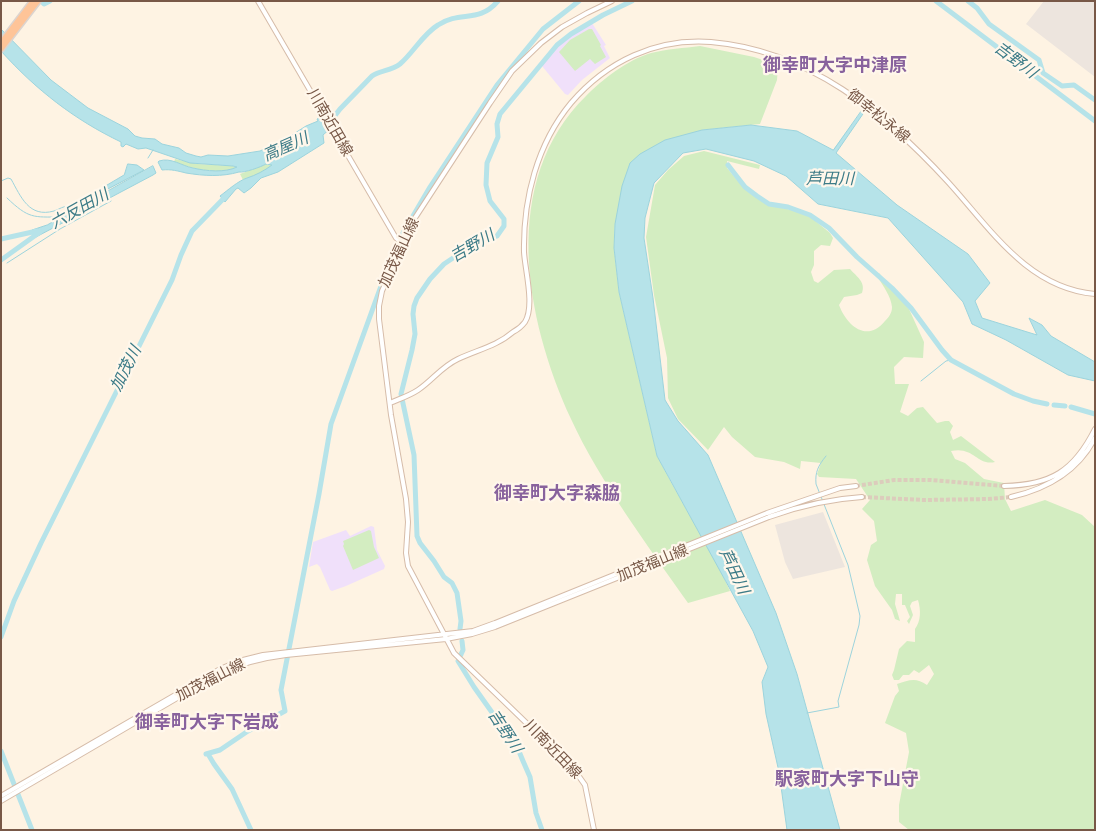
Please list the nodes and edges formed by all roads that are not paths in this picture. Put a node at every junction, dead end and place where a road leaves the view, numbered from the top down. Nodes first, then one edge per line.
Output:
1 (32, 1) edge
2 (38, 1) edge
3 (258, 1) edge
4 (612, 1) edge
5 (13, 30) junction
6 (1, 43) edge
7 (1, 49) edge
8 (402, 244) junction
9 (1095, 294) edge
10 (390, 403) junction
11 (1095, 429) edge
12 (1092, 440) edge
13 (856, 486) tunnel mouth
14 (1004, 486) tunnel mouth
15 (862, 497) tunnel mouth
16 (1011, 497) tunnel mouth
17 (751, 522) junction
18 (657, 560) junction
19 (443, 635) junction
20 (446, 639) junction
21 (289, 653) junction
22 (11, 792) junction
23 (1, 796) edge
24 (1, 801) edge
25 (594, 830) edge

1 - 5 highway
2 - 5 highway
3 - 8 main road, 川南近田線
4 - 8 main road, 加茂福山線
5 - 6 highway
5 - 7 highway
8 - 10 main road, 加茂福山線
9 - 10 main road, 御幸松永線
10 - 19 main road, 加茂福山線
11 - 12 main road
12 - 14 main road
12 - 16 main road
13 - 17 main road, 加茂福山線
15 - 17 main road, 加茂福山線
17 - 18 main road, 加茂福山線
18 - 19 main road, 加茂福山線
18 - 20 main road, 加茂福山線
19 - 20 main road, 加茂福山線
19 - 21 main road, 加茂福山線
20 - 21 main road, 加茂福山線
20 - 25 main road, 川南近田線
21 - 22 main road, 加茂福山線
22 - 23 main road, 加茂福山線
22 - 24 main road, 加茂福山線

